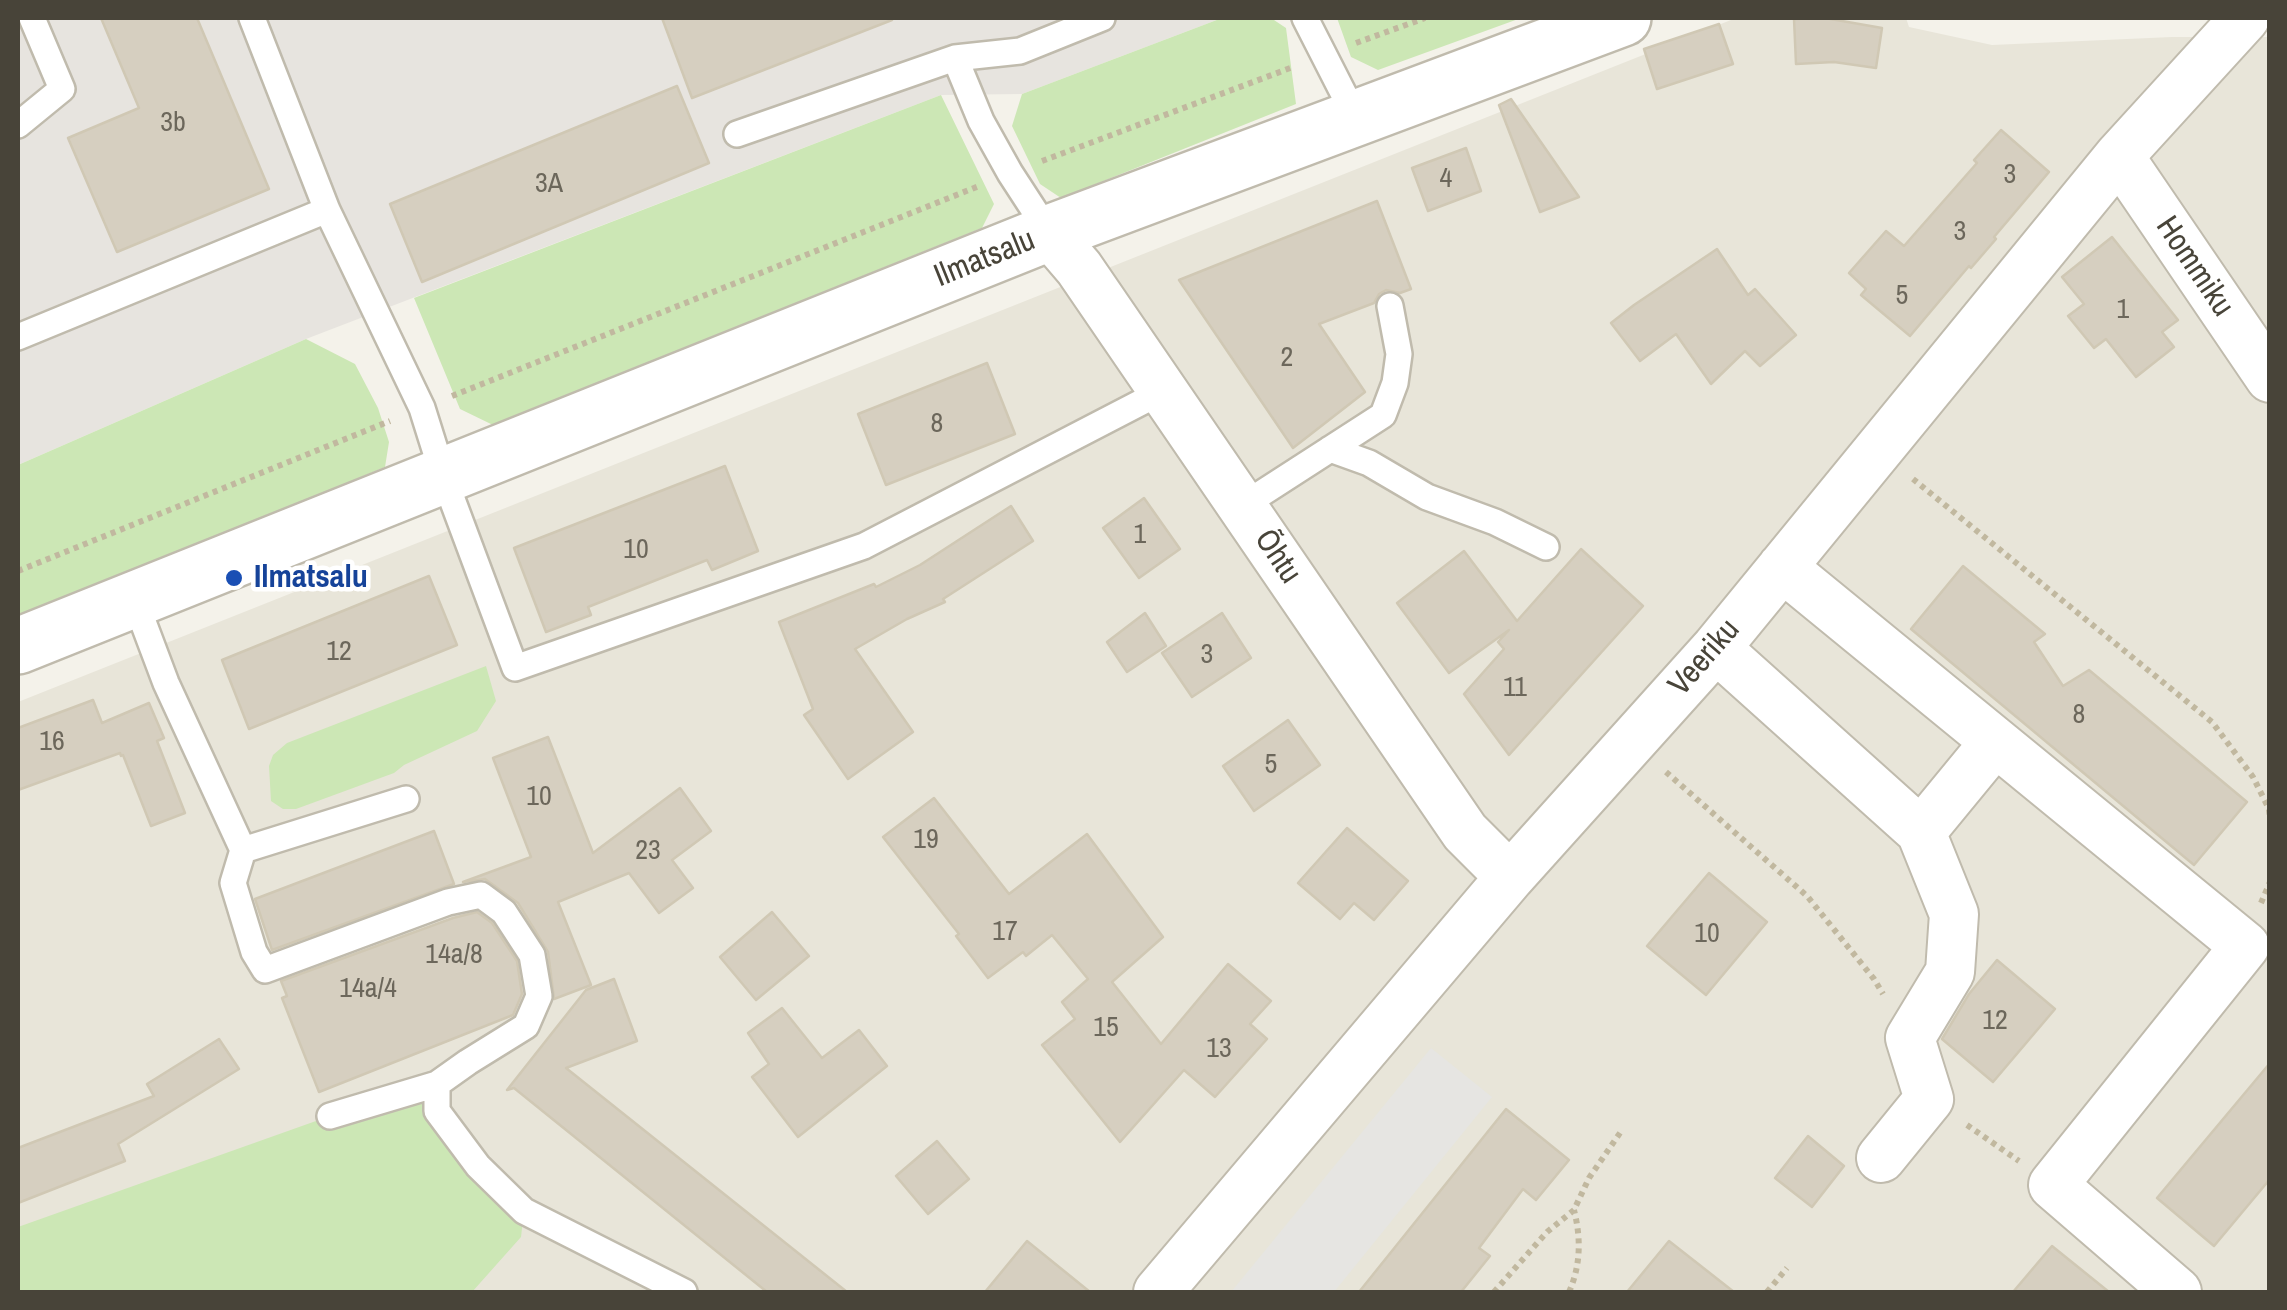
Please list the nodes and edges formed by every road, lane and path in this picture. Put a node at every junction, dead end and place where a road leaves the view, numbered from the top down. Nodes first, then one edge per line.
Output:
1 (32, 18) edge
2 (252, 18) edge
3 (1102, 18) edge
4 (1305, 18) edge
5 (1425, 18) edge
6 (1622, 18) edge
7 (2245, 18) edge
8 (1323, 56) junction
9 (955, 58) junction
10 (1356, 118) junction
11 (18, 125) edge
12 (738, 134) dead end
13 (2118, 156) junction
14 (1010, 173) junction
15 (327, 210) junction
16 (1049, 233) junction
17 (1390, 306) dead end
18 (18, 337) edge
19 (2270, 378) edge
20 (1162, 391) junction
21 (422, 408) junction
22 (1330, 449) junction
23 (1877, 450) junction
24 (443, 475) junction
25 (1242, 506) junction
26 (1546, 547) dead end
27 (1782, 567) junction
28 (18, 571) edge
29 (134, 598) junction
30 (18, 646) edge
31 (1716, 648) junction
32 (1631, 742) junction
33 (1995, 742) junction
34 (406, 799) dead end
35 (2270, 818) edge
36 (1921, 832) junction
37 (243, 850) junction
38 (1510, 877) junction
39 (1910, 1038) junction
40 (437, 1084) junction
41 (1930, 1099) junction
42 (330, 1116) dead end
43 (1622, 1130) dead end
44 (1880, 1158) dead end
45 (2053, 1185) junction
46 (1574, 1210) junction
47 (1787, 1268) dead end
48 (684, 1292) edge
49 (1158, 1292) edge
50 (1494, 1292) edge
51 (1570, 1292) edge
52 (1767, 1292) edge
53 (2176, 1292) edge

1 - 11 lane
2 - 15 lane
3 - 9 lane
4 - 8 lane
5 - 8 path
6 - 10 street, Ilmatsalu
7 - 13 street, Veeriku
8 - 10 lane
8 - 14 path
9 - 12 lane
9 - 14 lane
10 - 16 street, Ilmatsalu
13 - 19 street, Hommiku
13 - 23 street, Veeriku
14 - 16 lane
14 - 21 path
15 - 18 lane
15 - 21 lane
16 - 20 street, Õhtu
16 - 24 street, Ilmatsalu
17 - 22 lane
20 - 24 lane
20 - 25 street, Õhtu
21 - 24 lane
21 - 28 path
22 - 25 lane
22 - 26 lane
23 - 27 street, Veeriku
23 - 35 path
24 - 29 street, Ilmatsalu
25 - 38 street, Õhtu
27 - 31 street, Veeriku
27 - 33 street
29 - 30 street, Ilmatsalu
29 - 37 lane
31 - 32 street, Veeriku
31 - 36 street
32 - 38 street, Veeriku
32 - 39 path
33 - 36 street
33 - 45 street
34 - 37 lane
36 - 39 street
37 - 40 lane
38 - 49 street, Veeriku
39 - 41 street
40 - 42 lane
40 - 48 lane
41 - 44 street
41 - 45 path
43 - 46 path
45 - 53 street
46 - 50 path
46 - 51 path
47 - 52 path

